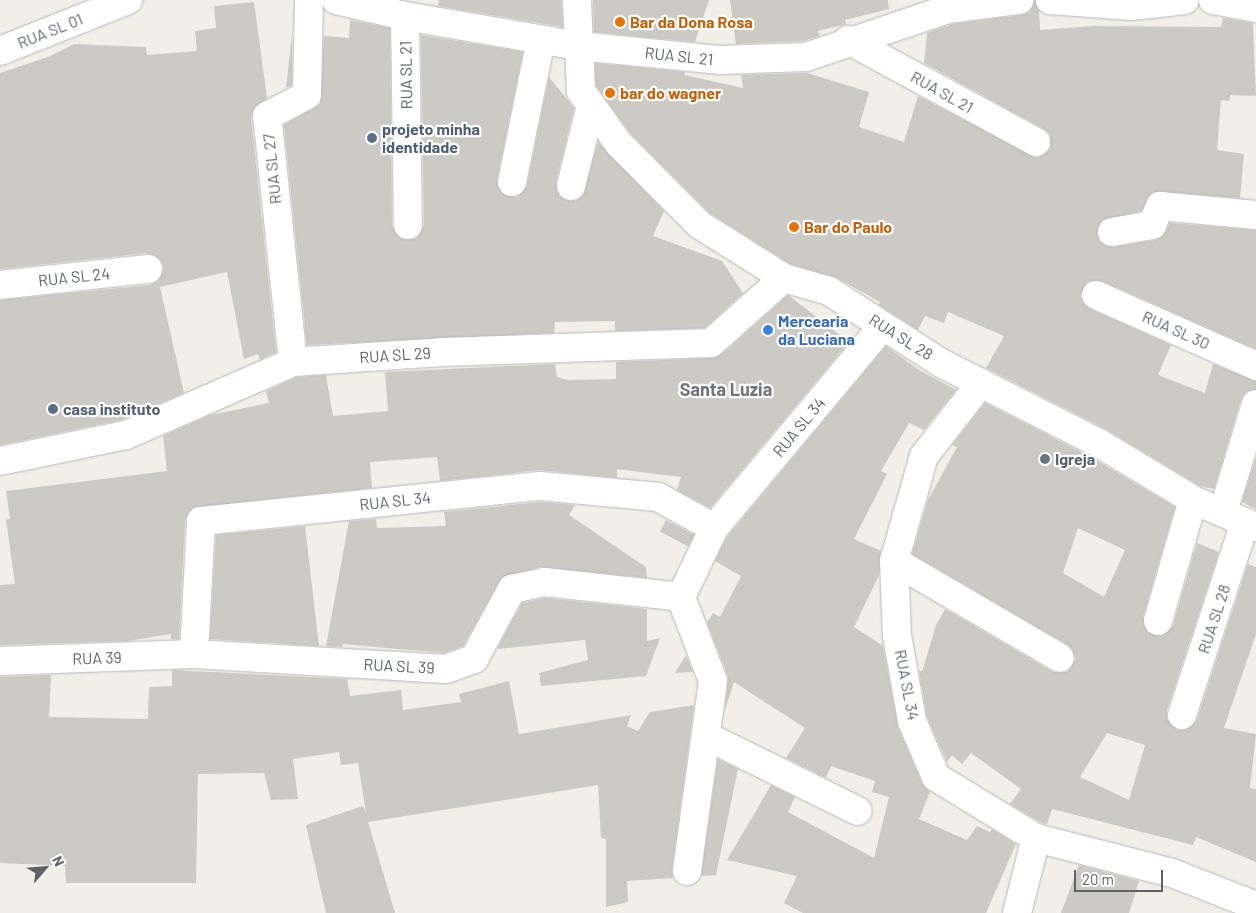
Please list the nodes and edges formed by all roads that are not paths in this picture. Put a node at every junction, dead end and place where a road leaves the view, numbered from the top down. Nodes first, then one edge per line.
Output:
1 (128, 0) edge
2 (309, 0) edge
3 (336, 0) edge
4 (577, 0) edge
5 (1020, 0) edge
6 (1050, 0) edge
7 (1185, 0) edge
8 (1213, 0) edge
9 (1256, 8) edge
10 (405, 16) junction
11 (541, 40) junction
12 (848, 40) junction
13 (578, 46) junction
14 (0, 52) edge
15 (591, 105) junction
16 (1036, 142) dead end
17 (512, 182) dead end
18 (571, 186) dead end
19 (1256, 215) edge
20 (408, 225) dead end
21 (1112, 232) dead end
22 (148, 269) dead end
23 (784, 278) junction
24 (0, 285) edge
25 (1096, 295) dead end
26 (883, 326) junction
27 (293, 362) junction
28 (1256, 366) edge
29 (982, 383) junction
30 (1254, 421) edge
31 (0, 461) edge
32 (1193, 500) junction
33 (1242, 520) edge
34 (714, 528) junction
35 (894, 561) junction
36 (681, 597) junction
37 (1158, 621) dead end
38 (194, 654) junction
39 (1060, 658) dead end
40 (0, 661) edge
41 (1182, 715) dead end
42 (706, 736) junction
43 (858, 811) dead end
44 (1036, 838) junction
45 (687, 871) dead end
46 (1256, 906) edge
47 (1017, 913) edge

1 - 14 street, RUA SL 01
2 - 27 street, RUA SL 27
3 - 10 street, RUA SL 21
4 - 13 street, RUA SL 28
5 - 12 street, RUA SL 21
6 - 7 street
8 - 9 street
10 - 11 street, RUA SL 21
10 - 20 street, RUA SL 21
11 - 13 street, RUA SL 21
11 - 17 street
12 - 13 street, RUA SL 21
12 - 16 street, RUA SL 21
13 - 15 street, RUA SL 28
15 - 18 street
15 - 23 street, RUA SL 28
19 - 21 street
22 - 24 street, RUA SL 24
23 - 26 street, RUA SL 28
23 - 27 street, RUA SL 29
25 - 28 street, RUA SL 30
26 - 29 street, RUA SL 28
26 - 34 street, RUA SL 34
27 - 31 street, RUA SL 29
29 - 32 street, RUA SL 28
29 - 35 street, RUA SL 34
30 - 33 street
32 - 33 street, RUA SL 28
32 - 37 street
33 - 41 street, RUA SL 28
34 - 36 street, RUA SL 34
34 - 38 street, RUA SL 34
35 - 39 street
35 - 44 street, RUA SL 34
36 - 38 street, RUA SL 39
36 - 42 street
38 - 40 street, RUA 39
42 - 43 street
42 - 45 street
44 - 46 street, RUA SL 34
44 - 47 street

